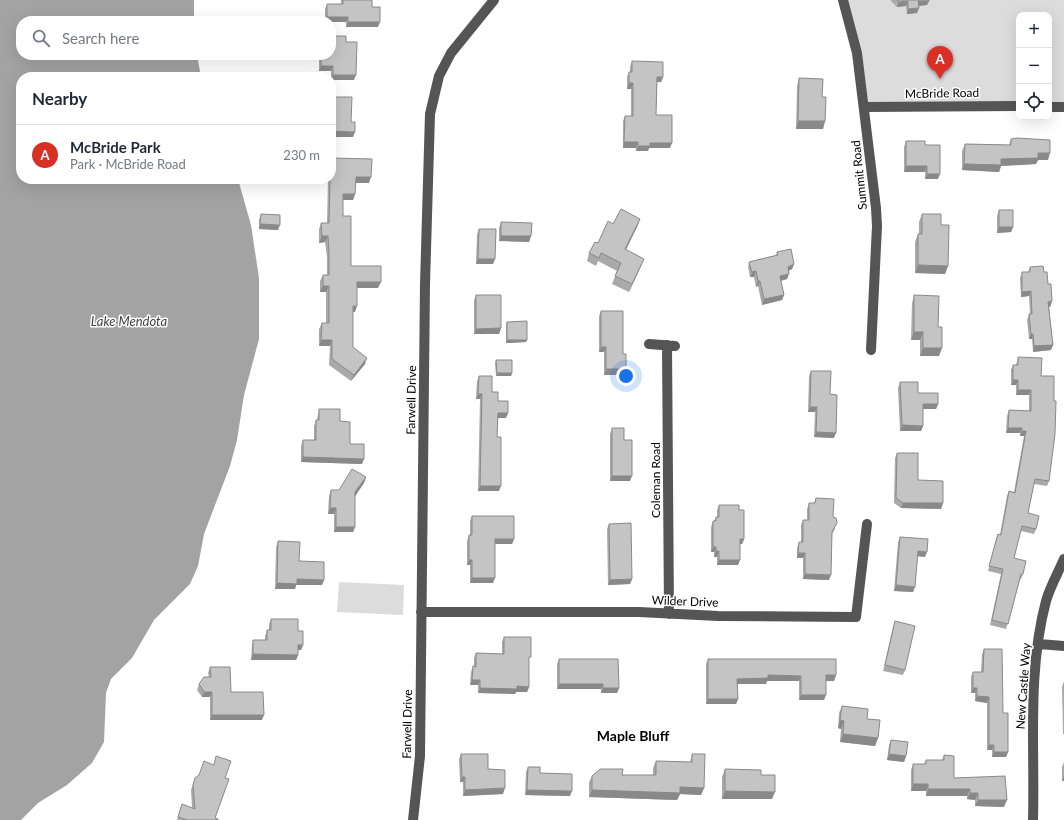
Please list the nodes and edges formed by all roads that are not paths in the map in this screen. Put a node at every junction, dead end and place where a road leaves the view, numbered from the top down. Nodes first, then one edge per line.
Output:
1 (494, 0) edge
2 (843, 0) edge
3 (1016, 106) edge
4 (865, 107) junction
5 (1052, 107) edge
6 (1064, 107) edge
7 (649, 344) dead end
8 (871, 350) dead end
9 (867, 524) dead end
10 (1064, 559) edge
11 (421, 612) junction
12 (669, 614) junction
13 (1039, 644) junction
14 (1064, 646) edge
15 (413, 820) edge
16 (1033, 820) edge

1 - 11 street, Farwell Drive
2 - 4 street, Summit Road
3 - 4 street, McBride Road
4 - 8 street, Summit Road
5 - 6 street
7 - 12 street, Coleman Road
9 - 12 street, Wilder Drive
10 - 13 street, New Castle Way
11 - 12 street, Wilder Drive
11 - 15 street, Farwell Drive
13 - 14 street
13 - 16 street, New Castle Way

